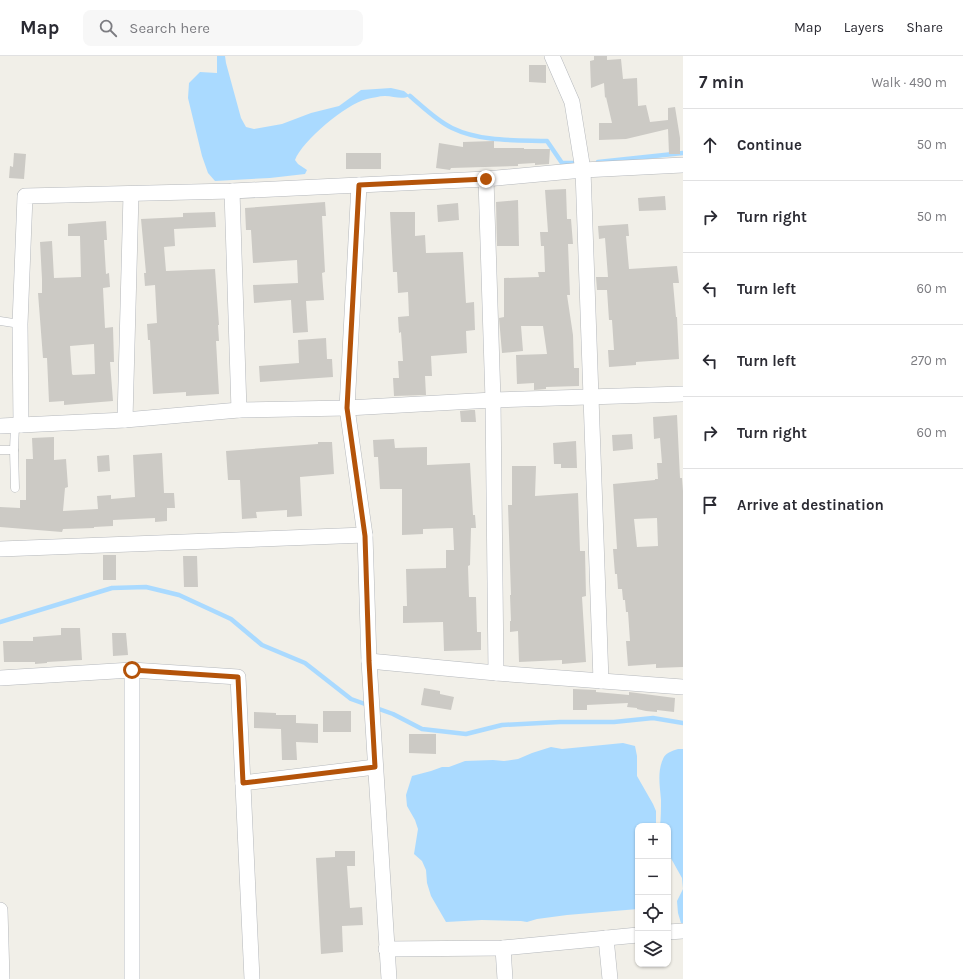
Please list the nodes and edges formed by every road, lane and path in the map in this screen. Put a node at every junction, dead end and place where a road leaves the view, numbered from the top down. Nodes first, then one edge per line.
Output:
1 (552, 56) edge
2 (683, 165) edge
3 (583, 170) junction
4 (486, 179) junction
5 (359, 185) junction
6 (232, 191) junction
7 (131, 194) junction
8 (0, 321) edge
9 (20, 324) junction
10 (683, 394) edge
11 (591, 397) junction
12 (493, 400) junction
13 (347, 408) junction
14 (239, 410) junction
15 (125, 420) junction
16 (18, 425) junction
17 (0, 426) edge
18 (0, 450) edge
19 (14, 450) junction
20 (15, 488) dead end
21 (365, 536) junction
22 (0, 549) edge
23 (369, 661) junction
24 (132, 670) junction
25 (496, 673) junction
26 (0, 678) edge
27 (601, 681) junction
28 (683, 687) edge
29 (375, 767) junction
30 (243, 783) junction
31 (0, 910) edge
32 (683, 931) edge
33 (671, 932) edge
34 (635, 935) edge
35 (606, 938) junction
36 (503, 948) junction
37 (386, 949) junction
38 (2, 979) edge
39 (132, 979) edge
40 (252, 979) edge
41 (389, 979) edge
42 (505, 979) edge
43 (610, 979) edge

1 - 3 street
2 - 3 street
3 - 4 street
3 - 11 street
4 - 5 street
4 - 12 street
5 - 6 street
5 - 13 street
6 - 7 street
6 - 14 street
7 - 9 street
7 - 15 street
8 - 9 lane
9 - 16 street
10 - 11 street
11 - 12 street
11 - 27 street
12 - 13 street
12 - 25 street
13 - 14 street
13 - 21 street
14 - 15 street
15 - 16 street
16 - 17 street
16 - 19 lane
18 - 19 lane
19 - 20 lane
21 - 22 street
21 - 23 street
23 - 25 street
23 - 29 street
24 - 26 street
24 - 30 street
24 - 39 street
25 - 27 street
27 - 28 street
29 - 30 street
29 - 37 street
30 - 40 street
31 - 38 street
32 - 33 street
34 - 35 street
35 - 36 street
35 - 43 street
36 - 37 street
36 - 42 street
37 - 41 street

